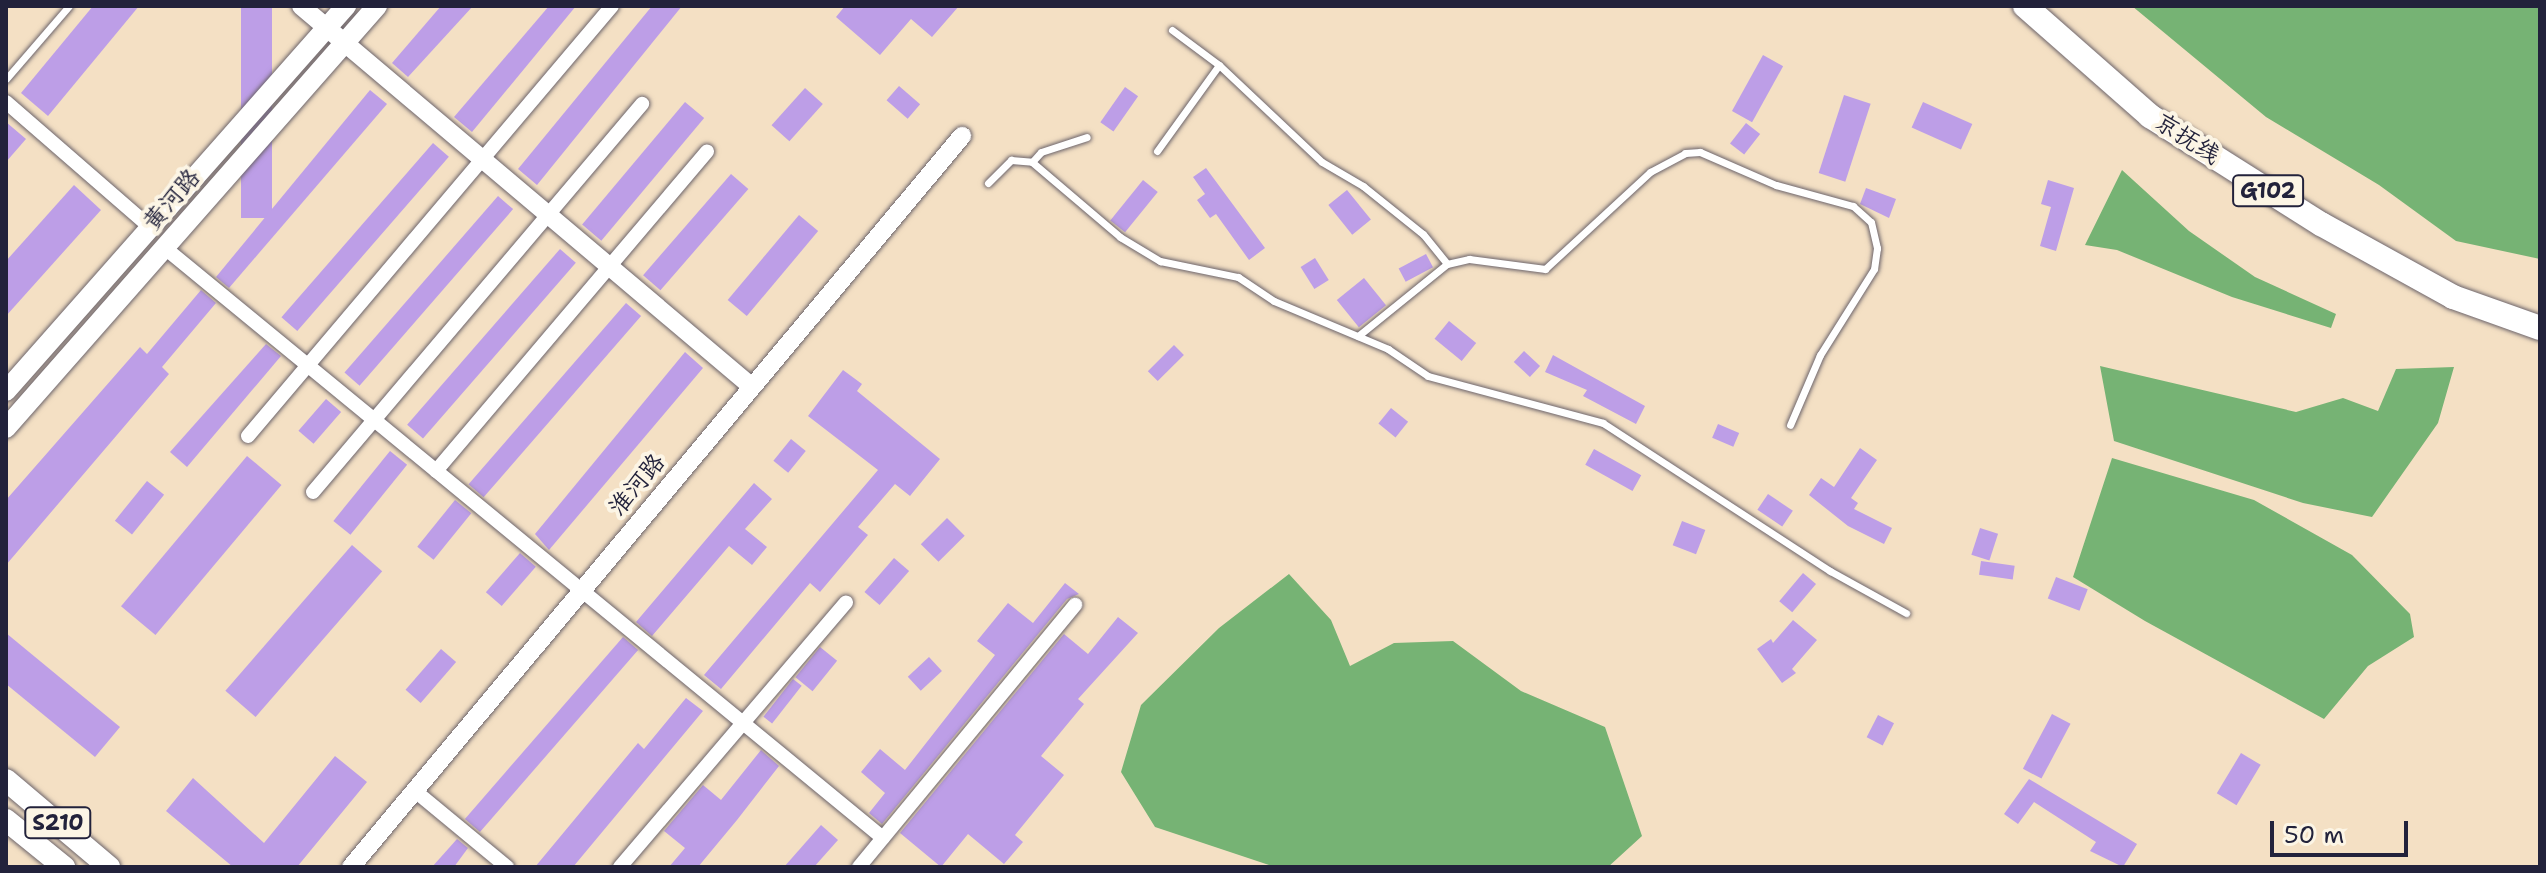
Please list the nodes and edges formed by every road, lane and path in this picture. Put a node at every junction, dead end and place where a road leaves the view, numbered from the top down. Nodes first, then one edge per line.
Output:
1 (69, 6) edge
2 (301, 6) edge
3 (346, 6) edge
4 (377, 6) edge
5 (612, 6) edge
6 (2025, 6) edge
7 (325, 30) junction
8 (1172, 30) dead end
9 (343, 45) junction
10 (1219, 65) junction
11 (6, 79) edge
12 (6, 102) edge
13 (642, 104) dead end
14 (962, 136) dead end
15 (1087, 137) dead end
16 (707, 151) dead end
17 (1157, 151) dead end
18 (481, 162) junction
19 (1032, 162) junction
20 (988, 183) dead end
21 (547, 216) junction
22 (150, 227) junction
23 (165, 248) junction
24 (1447, 264) junction
25 (608, 267) junction
26 (2540, 328) edge
27 (1358, 336) junction
28 (307, 365) junction
29 (751, 386) junction
30 (6, 391) edge
31 (373, 419) junction
32 (1790, 425) dead end
33 (6, 428) edge
34 (248, 436) dead end
35 (436, 471) junction
36 (313, 492) dead end
37 (581, 590) junction
38 (846, 602) dead end
39 (1075, 605) dead end
40 (1906, 613) dead end
41 (741, 721) junction
42 (6, 780) edge
43 (414, 790) junction
44 (6, 820) edge
45 (883, 838) junction
46 (64, 867) edge
47 (109, 867) edge
48 (351, 867) edge
49 (507, 867) edge
50 (620, 867) edge
51 (859, 867) edge

1 - 11 lane
2 - 7 street
3 - 7 main road, 黄河路
4 - 9 main road, 黄河路
5 - 18 street
6 - 26 highway, 京抚线 / G102
7 - 9 street
7 - 22 main road, 黄河路
8 - 10 lane
9 - 18 street
9 - 23 main road, 黄河路
10 - 17 lane
10 - 24 lane
12 - 22 street
13 - 21 street
14 - 29 street, 淮河路
15 - 19 lane
16 - 25 street
18 - 21 street
18 - 28 street
19 - 20 lane
19 - 27 lane
21 - 25 street
21 - 31 street
22 - 30 main road, 黄河路
23 - 28 street
23 - 33 main road, 黄河路
24 - 27 lane
24 - 32 lane
25 - 29 street
25 - 35 street
27 - 40 lane
28 - 31 street
28 - 34 street
29 - 37 street, 淮河路
31 - 35 street
31 - 36 street
35 - 37 street
37 - 41 street
37 - 43 street, 淮河路
38 - 41 street
39 - 45 street
41 - 45 street
41 - 50 street
42 - 47 main road, S210
43 - 48 street, 淮河路
43 - 49 street
44 - 46 main road, S210
45 - 51 street

